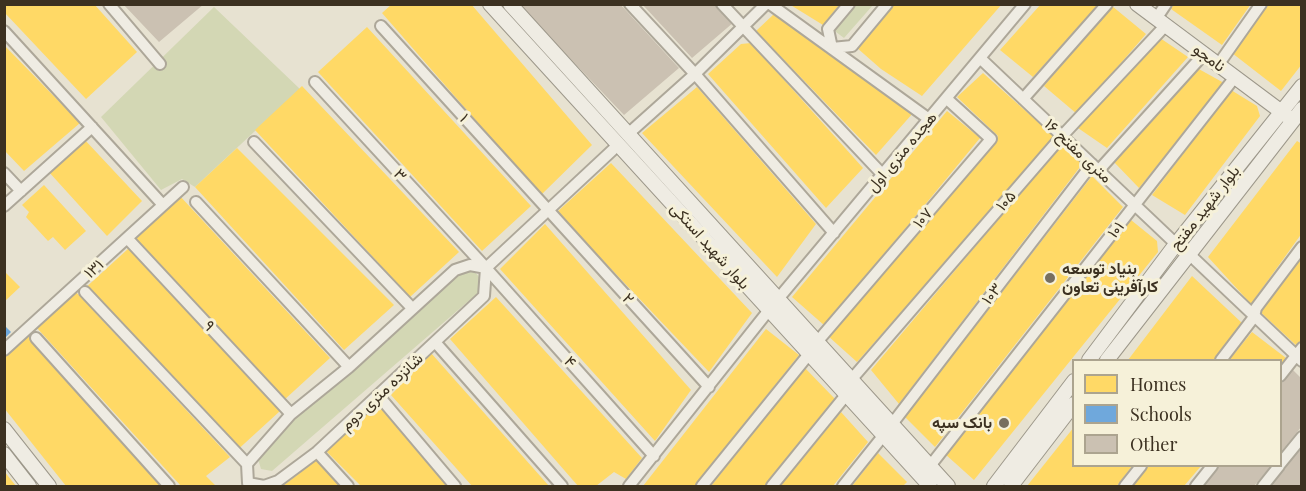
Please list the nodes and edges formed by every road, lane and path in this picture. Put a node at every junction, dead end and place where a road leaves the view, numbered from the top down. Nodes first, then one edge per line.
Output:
1 (109, 4) edge
2 (490, 4) edge
3 (510, 4) edge
4 (630, 4) edge
5 (722, 4) edge
6 (766, 4) edge
7 (770, 4) edge
8 (849, 4) edge
9 (887, 4) edge
10 (1025, 4) edge
11 (1107, 4) edge
12 (1137, 4) edge
13 (1167, 4) edge
14 (1261, 4) edge
15 (1161, 22) junction
16 (381, 26) dead end
17 (744, 26) junction
18 (4, 31) edge
19 (832, 48) junction
20 (1204, 54) junction
21 (981, 58) junction
22 (160, 64) dead end
23 (1218, 65) junction
24 (571, 71) junction
25 (695, 74) junction
26 (1235, 77) junction
27 (560, 81) junction
28 (315, 82) dead end
29 (1302, 86) edge
30 (947, 99) junction
31 (1023, 99) junction
32 (1302, 109) edge
33 (1281, 111) junction
34 (929, 119) junction
35 (1297, 124) edge
36 (92, 126) junction
37 (628, 134) junction
38 (1062, 136) junction
39 (254, 142) dead end
40 (618, 145) junction
41 (1095, 167) junction
42 (4, 173) edge
43 (882, 174) junction
44 (183, 187) dead end
45 (21, 191) junction
46 (196, 202) dead end
47 (163, 205) junction
48 (1135, 205) junction
49 (4, 206) edge
50 (547, 211) junction
51 (834, 233) junction
52 (128, 238) junction
53 (1176, 244) junction
54 (1302, 247) edge
55 (1188, 254) junction
56 (486, 268) junction
57 (85, 292) dead end
58 (778, 299) junction
59 (412, 308) junction
60 (769, 310) junction
61 (1254, 317) junction
62 (36, 338) dead end
63 (435, 342) junction
64 (818, 342) junction
65 (4, 350) edge
66 (809, 354) junction
67 (1300, 355) edge
68 (1090, 359) edge
69 (1108, 359) edge
70 (1222, 359) edge
71 (349, 367) junction
72 (1282, 375) edge
73 (851, 380) junction
74 (1072, 384) edge
75 (709, 387) junction
76 (846, 394) junction
77 (378, 395) junction
78 (1072, 407) edge
79 (291, 414) junction
80 (4, 429) edge
81 (887, 430) junction
82 (1302, 437) edge
83 (317, 452) junction
84 (4, 454) edge
85 (654, 456) junction
86 (1282, 462) edge
87 (247, 464) junction
88 (1139, 467) edge
89 (1210, 467) edge
90 (1278, 467) edge
91 (924, 479) edge
92 (246, 485) edge
93 (29, 486) edge
94 (49, 486) edge
95 (169, 486) edge
96 (265, 486) edge
97 (348, 486) edge
98 (455, 486) edge
99 (562, 486) edge
100 (629, 486) edge
101 (702, 486) edge
102 (772, 486) edge
103 (843, 486) edge
104 (948, 486) edge
105 (994, 486) edge
106 (1011, 486) edge
107 (1125, 486) edge
108 (1196, 486) edge
109 (1263, 486) edge

1 - 22 street
2 - 27 main road, بلوار شهید استکی
3 - 24 main road, بلوار شهید استکی
4 - 25 street
5 - 17 street
6 - 17 street
7 - 19 street
8 - 19 street
9 - 19 street
10 - 21 street, هجده متری اول
11 - 31 street
12 - 15 main road, نامجو
13 - 15 street
14 - 23 street
15 - 20 main road, نامجو
15 - 38 street, ۱۰۵
16 - 50 street, ۱
17 - 25 street
17 - 43 street
18 - 36 street
19 - 34 street
20 - 23 main road, نامجو
20 - 41 street, ۱۰۳
21 - 30 street, هجده متری اول
21 - 31 street, ۱۶ متری مفتح
23 - 26 main road, نامجو
24 - 27 main road
24 - 37 main road, بلوار شهید استکی
25 - 37 street
25 - 51 street
26 - 33 main road, نامجو
26 - 48 street, ۱۰۱
27 - 40 main road, بلوار شهید استکی
28 - 56 street, ۳
29 - 33 main road, بلوار شهید مفتح
30 - 34 street, هجده متری اول
30 - 64 street, ۱۰۷
31 - 38 street, ۱۶ متری مفتح
32 - 35 main road, بلوار شهید مفتح
33 - 35 main road, نامجو
33 - 53 main road, بلوار شهید مفتح
34 - 43 street, هجده متری اول
35 - 55 main road, بلوار شهید مفتح
36 - 45 street
36 - 47 street
37 - 58 main road, بلوار شهید استکی
38 - 41 street, ۱۶ متری مفتح
38 - 73 street, ۱۰۵
39 - 59 street
40 - 50 street
40 - 60 main road, بلوار شهید استکی
41 - 48 street, ۱۶ متری مفتح
41 - 81 street, ۱۰۳
42 - 45 street
43 - 51 street, هجده متری اول
44 - 47 street, ۱۳۱
45 - 49 street
46 - 71 street
47 - 52 street, ۱۳۱
48 - 53 street, ۱۶ متری مفتح
48 - 91 street, ۱۰۱
50 - 56 street
50 - 75 street, ۲
51 - 58 street, هجده متری اول
52 - 65 street, ۱۳۱
52 - 79 street, ۹
53 - 68 main road, بلوار شهید مفتح
54 - 61 street
55 - 61 street
55 - 69 main road, بلوار شهید مفتح
56 - 59 street
56 - 63 street, شانزده متری دوم
56 - 85 street, ۴
57 - 87 street
58 - 64 main road, بلوار شهید استکی
59 - 71 street
60 - 66 main road, بلوار شهید استکی
60 - 75 street
61 - 67 street
61 - 70 street
62 - 95 street
63 - 77 street, شانزده متری دوم
63 - 99 street
64 - 73 main road, بلوار شهید استکی
66 - 76 main road, بلوار شهید استکی
66 - 101 street
67 - 72 street
71 - 79 street
73 - 81 main road, بلوار شهید استکی
74 - 105 main road
75 - 85 street
76 - 81 main road, بلوار شهید استکی
76 - 102 street
77 - 83 street, شانزده متری دوم
77 - 98 street
78 - 106 main road
79 - 87 street
80 - 94 main road
81 - 91 main road, بلوار شهید استکی
81 - 103 street, ۱۰۳
82 - 86 street
83 - 96 street, شانزده متری دوم
83 - 97 street
84 - 93 main road
85 - 100 street
87 - 92 street, شانزده متری دوم
88 - 107 street
89 - 108 street
90 - 109 street
91 - 104 main road, بلوار شهید استکی
92 - 96 street, شانزده متری دوم

